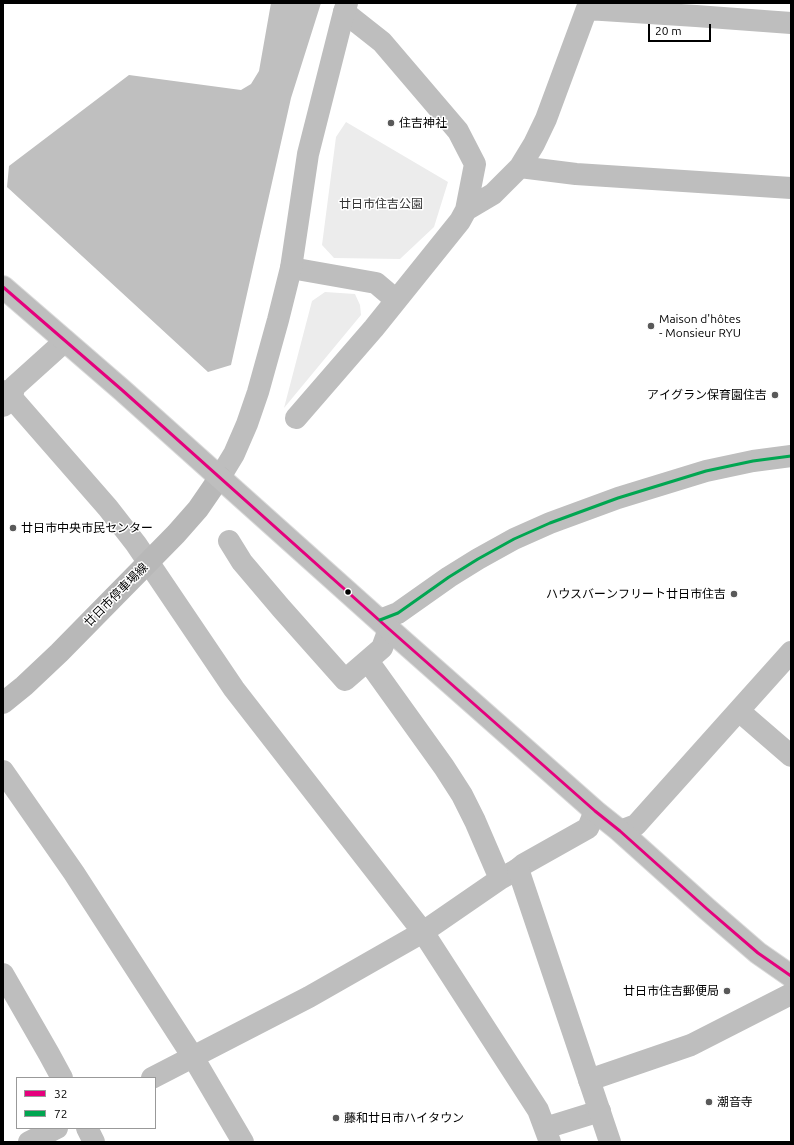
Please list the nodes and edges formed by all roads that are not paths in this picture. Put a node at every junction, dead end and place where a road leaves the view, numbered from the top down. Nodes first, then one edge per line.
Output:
1 (588, 6) edge
2 (345, 7) edge
3 (791, 23) edge
4 (520, 167) junction
5 (791, 188) edge
6 (466, 210) junction
7 (290, 268) junction
8 (3, 286) edge
9 (396, 300) junction
10 (65, 340) junction
11 (6, 398) edge
12 (296, 418) dead end
13 (791, 456) edge
14 (220, 477) junction
15 (228, 541) dead end
16 (148, 562) junction
17 (385, 625) junction
18 (791, 652) edge
19 (368, 661) junction
20 (3, 703) edge
21 (739, 711) junction
22 (791, 756) edge
23 (3, 771) edge
24 (595, 811) junction
25 (620, 831) junction
26 (509, 874) junction
27 (423, 932) junction
28 (3, 974) edge
29 (791, 976) edge
30 (791, 994) edge
31 (193, 1057) junction
32 (61, 1077) edge
33 (154, 1077) edge
34 (589, 1080) junction
35 (600, 1111) junction
36 (54, 1129) edge
37 (88, 1129) edge
38 (547, 1135) edge
39 (29, 1142) edge
40 (94, 1142) edge
41 (243, 1142) edge
42 (610, 1142) edge

1 - 3 main road
1 - 4 main road
2 - 6 main road
2 - 7 main road
4 - 5 main road
4 - 6 main road
6 - 9 main road
7 - 9 main road
7 - 14 main road
8 - 10 main road
9 - 12 main road
10 - 11 main road
10 - 14 main road
11 - 16 main road
13 - 17 main road
14 - 16 main road, 廿日市停車場線
14 - 17 main road
15 - 19 main road
16 - 20 main road, 廿日市停車場線
16 - 27 main road
17 - 19 main road
17 - 24 main road
18 - 21 main road
19 - 26 main road
21 - 22 main road
21 - 25 main road
23 - 31 main road
24 - 25 main road
24 - 26 main road
25 - 29 main road
26 - 27 main road
26 - 34 main road
27 - 31 main road
27 - 38 main road
28 - 32 main road
30 - 34 main road
31 - 33 main road
31 - 41 main road
34 - 35 main road
35 - 38 main road
35 - 42 main road
36 - 39 main road
37 - 40 main road

